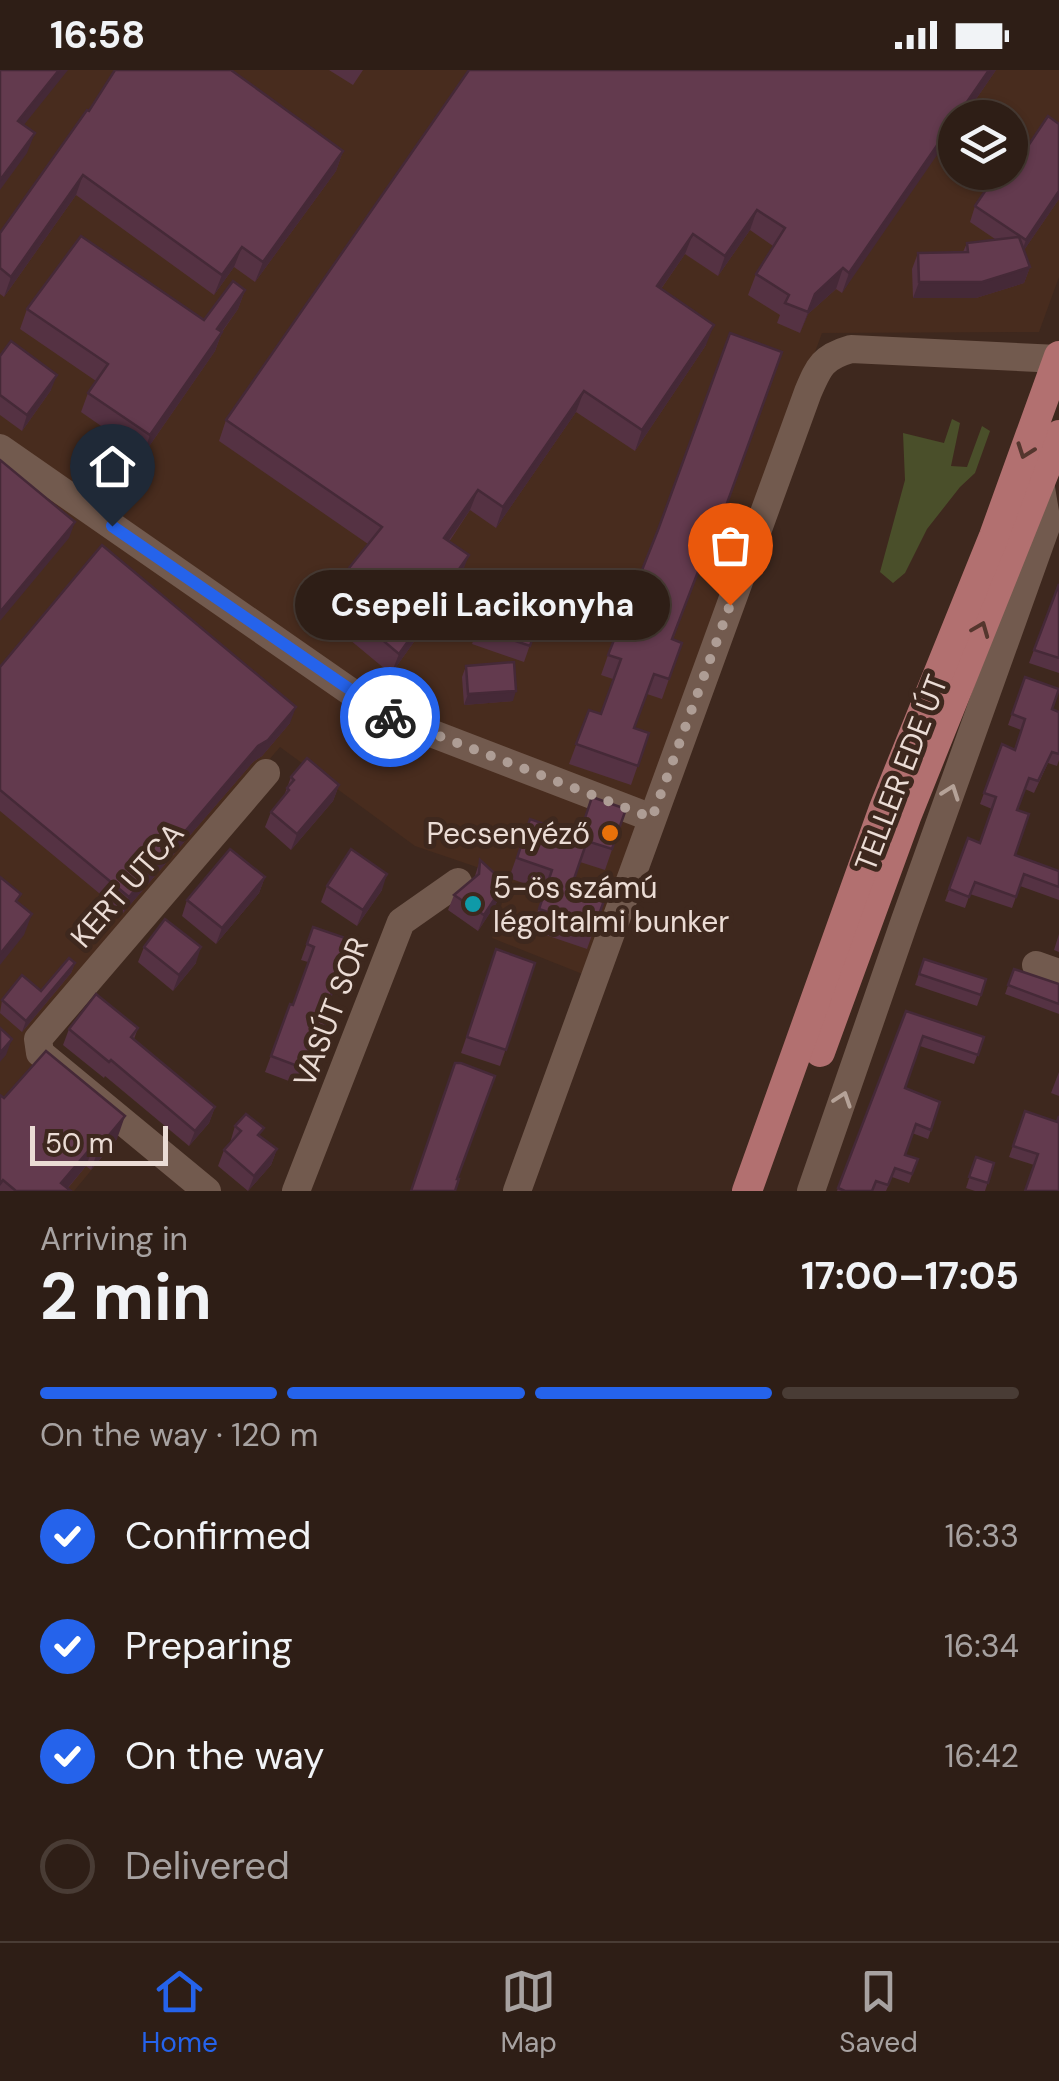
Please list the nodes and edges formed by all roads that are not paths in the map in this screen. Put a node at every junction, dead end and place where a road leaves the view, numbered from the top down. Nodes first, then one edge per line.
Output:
1 (1059, 358) edge
2 (1059, 435) edge
3 (0, 448) edge
4 (1040, 482) junction
5 (266, 774) dead end
6 (652, 818) junction
7 (458, 882) dead end
8 (206, 1191) edge
9 (296, 1191) edge
10 (517, 1191) edge
11 (747, 1191) edge
12 (770, 1191) edge
13 (811, 1191) edge

1 - 6 street
1 -> 11 main road, TELLER EDE ÚT
2 - 4 main road, TELLER EDE ÚT
3 - 6 street
12 -> 4 main road, TELLER EDE ÚT
13 -> 4 street, TELLER EDE ÚT
5 - 8 street, KERT UTCA
6 - 10 street
7 - 9 street, VASÚT SOR

